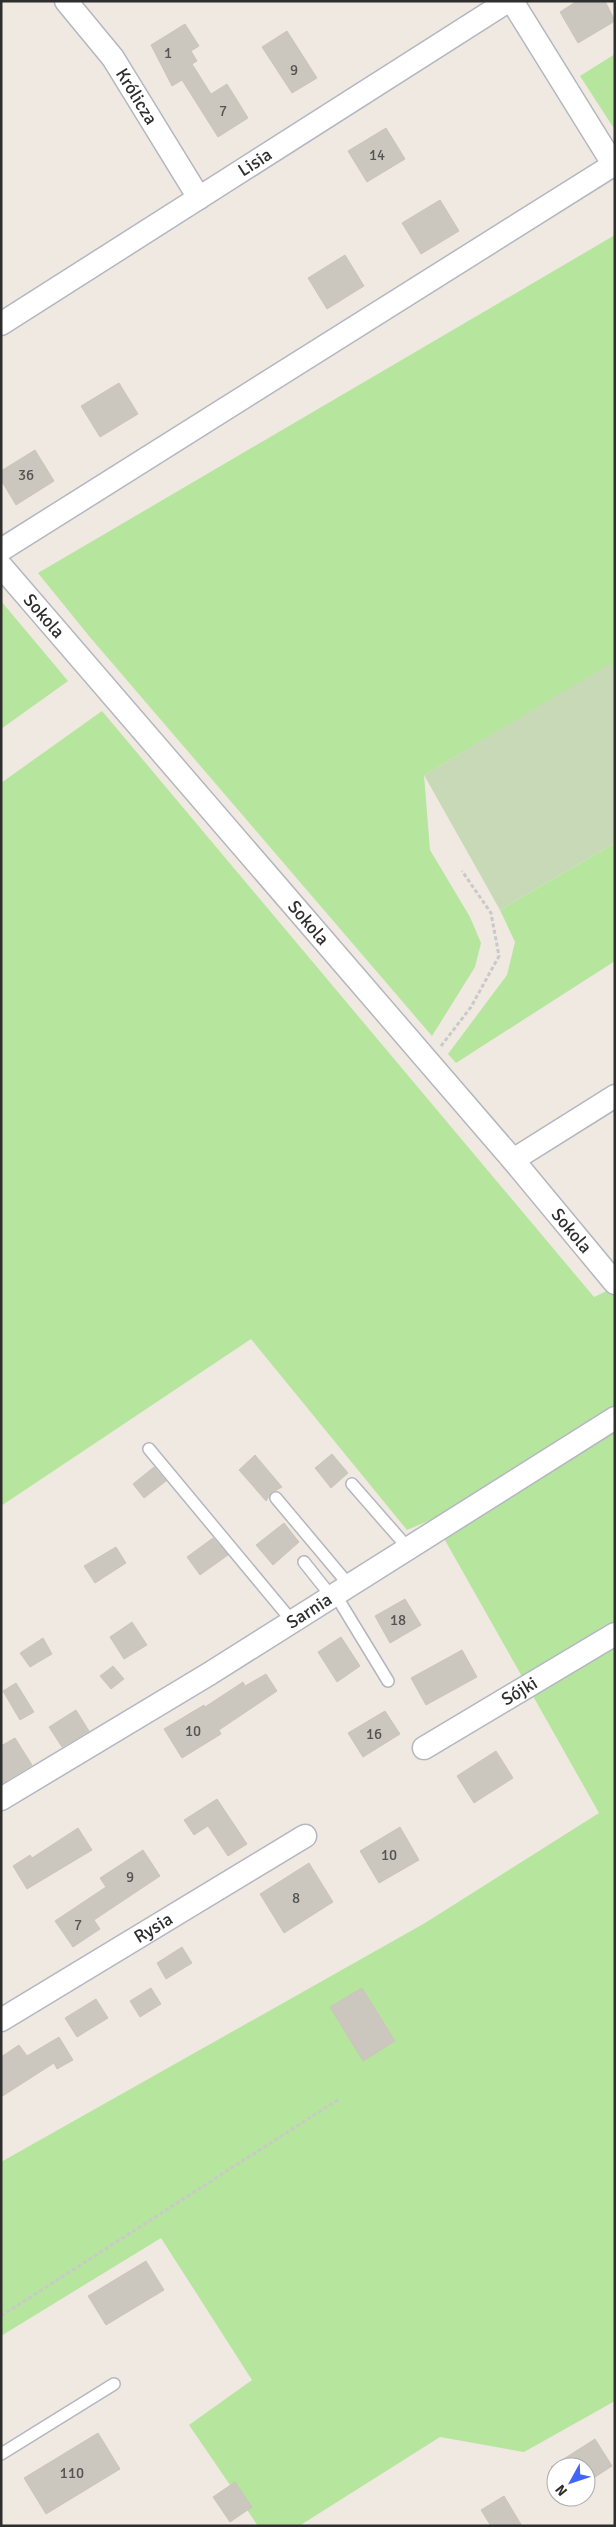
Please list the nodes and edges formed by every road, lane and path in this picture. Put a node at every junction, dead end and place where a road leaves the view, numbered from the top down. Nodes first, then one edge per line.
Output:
1 (66, 1) edge
2 (508, 1) edge
3 (512, 1) edge
4 (614, 166) edge
5 (199, 198) junction
6 (1, 324) edge
7 (1, 550) edge
8 (1, 566) edge
9 (462, 871) dead end
10 (428, 1063) junction
11 (615, 1096) edge
12 (513, 1160) junction
13 (615, 1283) edge
14 (615, 1418) edge
15 (149, 1449) dead end
16 (352, 1484) dead end
17 (276, 1498) dead end
18 (408, 1548) junction
19 (304, 1562) dead end
20 (338, 1592) junction
21 (292, 1621) junction
22 (615, 1634) edge
23 (388, 1680) dead end
24 (424, 1748) dead end
25 (1, 1799) edge
26 (305, 1836) dead end
27 (1, 2020) edge
28 (339, 2099) dead end
29 (1, 2316) edge
30 (114, 2384) dead end
31 (1, 2454) edge

1 - 5 street, Królicza
2 - 5 street, Lisia
3 - 4 street
4 - 7 street
5 - 6 street, Lisia
8 - 10 street, Sokola
9 - 10 path
10 - 12 street, Sokola
11 - 12 street
12 - 13 street, Sokola
14 - 18 street, Sarnia
15 - 21 lane
16 - 18 lane
17 - 20 lane
18 - 20 street, Sarnia
19 - 20 lane
20 - 21 street, Sarnia
20 - 23 lane
21 - 25 street, Sarnia
22 - 24 street, Sójki
26 - 27 street, Rysia
28 - 29 path
30 - 31 lane

